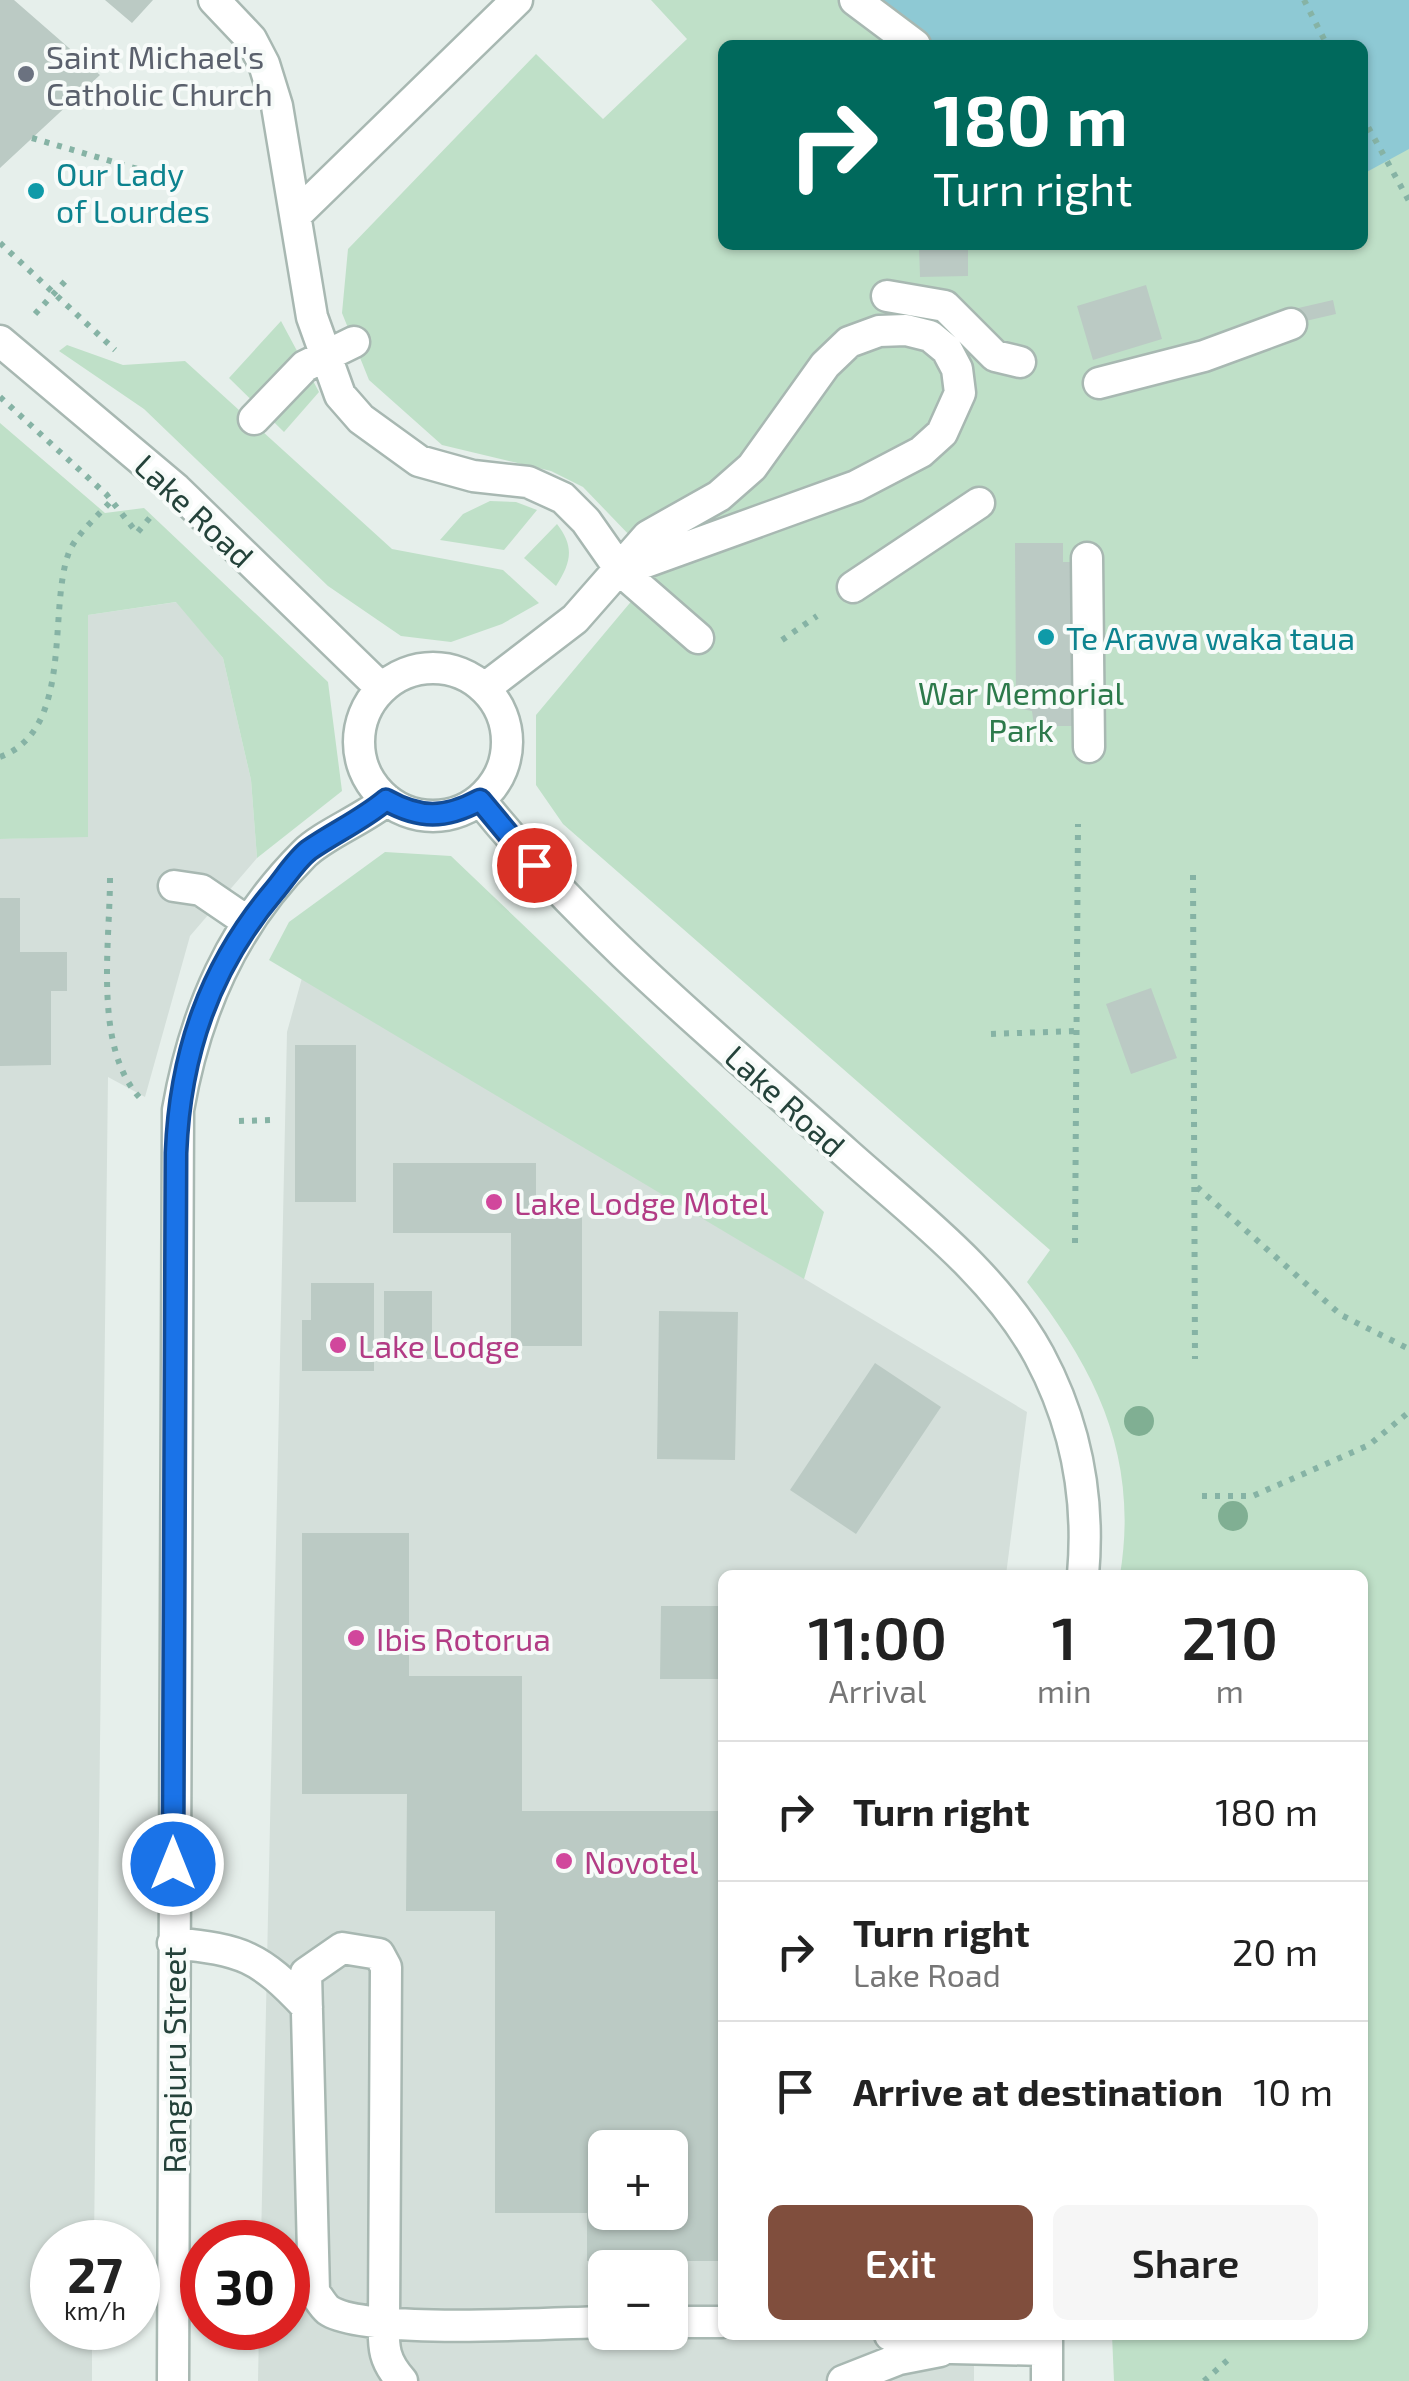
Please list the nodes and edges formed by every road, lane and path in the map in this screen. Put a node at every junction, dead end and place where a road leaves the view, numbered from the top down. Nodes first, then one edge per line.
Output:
1 (214, 0) edge
2 (516, 0) edge
3 (855, 0) edge
4 (1304, 0) edge
5 (908, 40) edge
6 (1324, 40) edge
7 (1368, 127) edge
8 (32, 138) dead end
9 (158, 175) dead end
10 (1409, 201) edge
11 (296, 215) junction
12 (0, 243) edge
13 (70, 276) dead end
14 (55, 292) junction
15 (886, 296) dead end
16 (35, 314) dead end
17 (1291, 324) dead end
18 (0, 341) edge
19 (354, 342) dead end
20 (115, 350) dead end
21 (325, 355) junction
22 (1020, 362) dead end
23 (1099, 383) dead end
24 (0, 397) edge
25 (254, 418) dead end
26 (729, 475) junction
27 (111, 501) junction
28 (979, 503) dead end
29 (152, 515) dead end
30 (769, 526) junction
31 (1087, 558) dead end
32 (620, 571) junction
33 (853, 587) dead end
34 (817, 616) dead end
35 (698, 638) dead end
36 (782, 640) dead end
37 (382, 688) junction
38 (485, 688) junction
39 (1088, 748) dead end
40 (0, 758) edge
41 (386, 800) junction
42 (480, 800) junction
43 (1078, 824) dead end
44 (1193, 875) dead end
45 (110, 878) dead end
46 (174, 886) dead end
47 (248, 922) junction
48 (1075, 1031) junction
49 (991, 1034) dead end
50 (140, 1098) dead end
51 (274, 1120) dead end
52 (239, 1121) dead end
53 (1196, 1186) junction
54 (1075, 1243) dead end
55 (1409, 1348) edge
56 (1195, 1359) dead end
57 (1409, 1412) edge
58 (1202, 1496) dead end
59 (1083, 1570) edge
60 (173, 1942) junction
61 (307, 2007) junction
62 (384, 2321) junction
63 (588, 2322) edge
64 (688, 2322) edge
65 (718, 2322) edge
66 (914, 2340) edge
67 (1047, 2342) edge
68 (952, 2348) junction
69 (1229, 2359) dead end
70 (173, 2381) edge
71 (402, 2381) edge
72 (844, 2381) edge
73 (1047, 2381) edge
74 (1204, 2381) edge

1 - 11 street
2 - 11 street
3 - 5 street
4 - 6 path
7 - 10 path
8 - 9 path
11 - 21 street
12 - 14 path
13 - 14 path
14 - 16 path
14 - 20 path
15 - 22 street
17 - 23 street
18 - 37 street, Lake Road
19 - 21 street
21 - 25 street
21 - 32 street
24 - 27 path
26 - 30 street
26 - 30 street
26 - 32 street
27 - 29 path
27 - 40 path
28 - 33 street
30 - 32 street
31 - 39 street
32 - 35 street
32 - 38 street
34 - 36 path
37 - 38 street
37 - 41 street
38 - 42 street
41 - 42 street
41 - 47 street, Rangiuru Street
42 - 59 street, Lake Road
43 - 48 path
44 - 53 path
45 - 50 path
46 - 47 street
47 - 60 street, Rangiuru Street
48 - 49 path
48 - 54 path
51 - 52 path
53 - 55 path
53 - 56 path
57 - 58 path
60 - 61 street
60 - 70 street, Rangiuru Street
61 - 62 street
61 - 62 street
62 - 63 street
62 - 71 street
64 - 65 street
66 - 68 street
67 - 68 street
67 - 73 street
68 - 72 street
69 - 74 path

